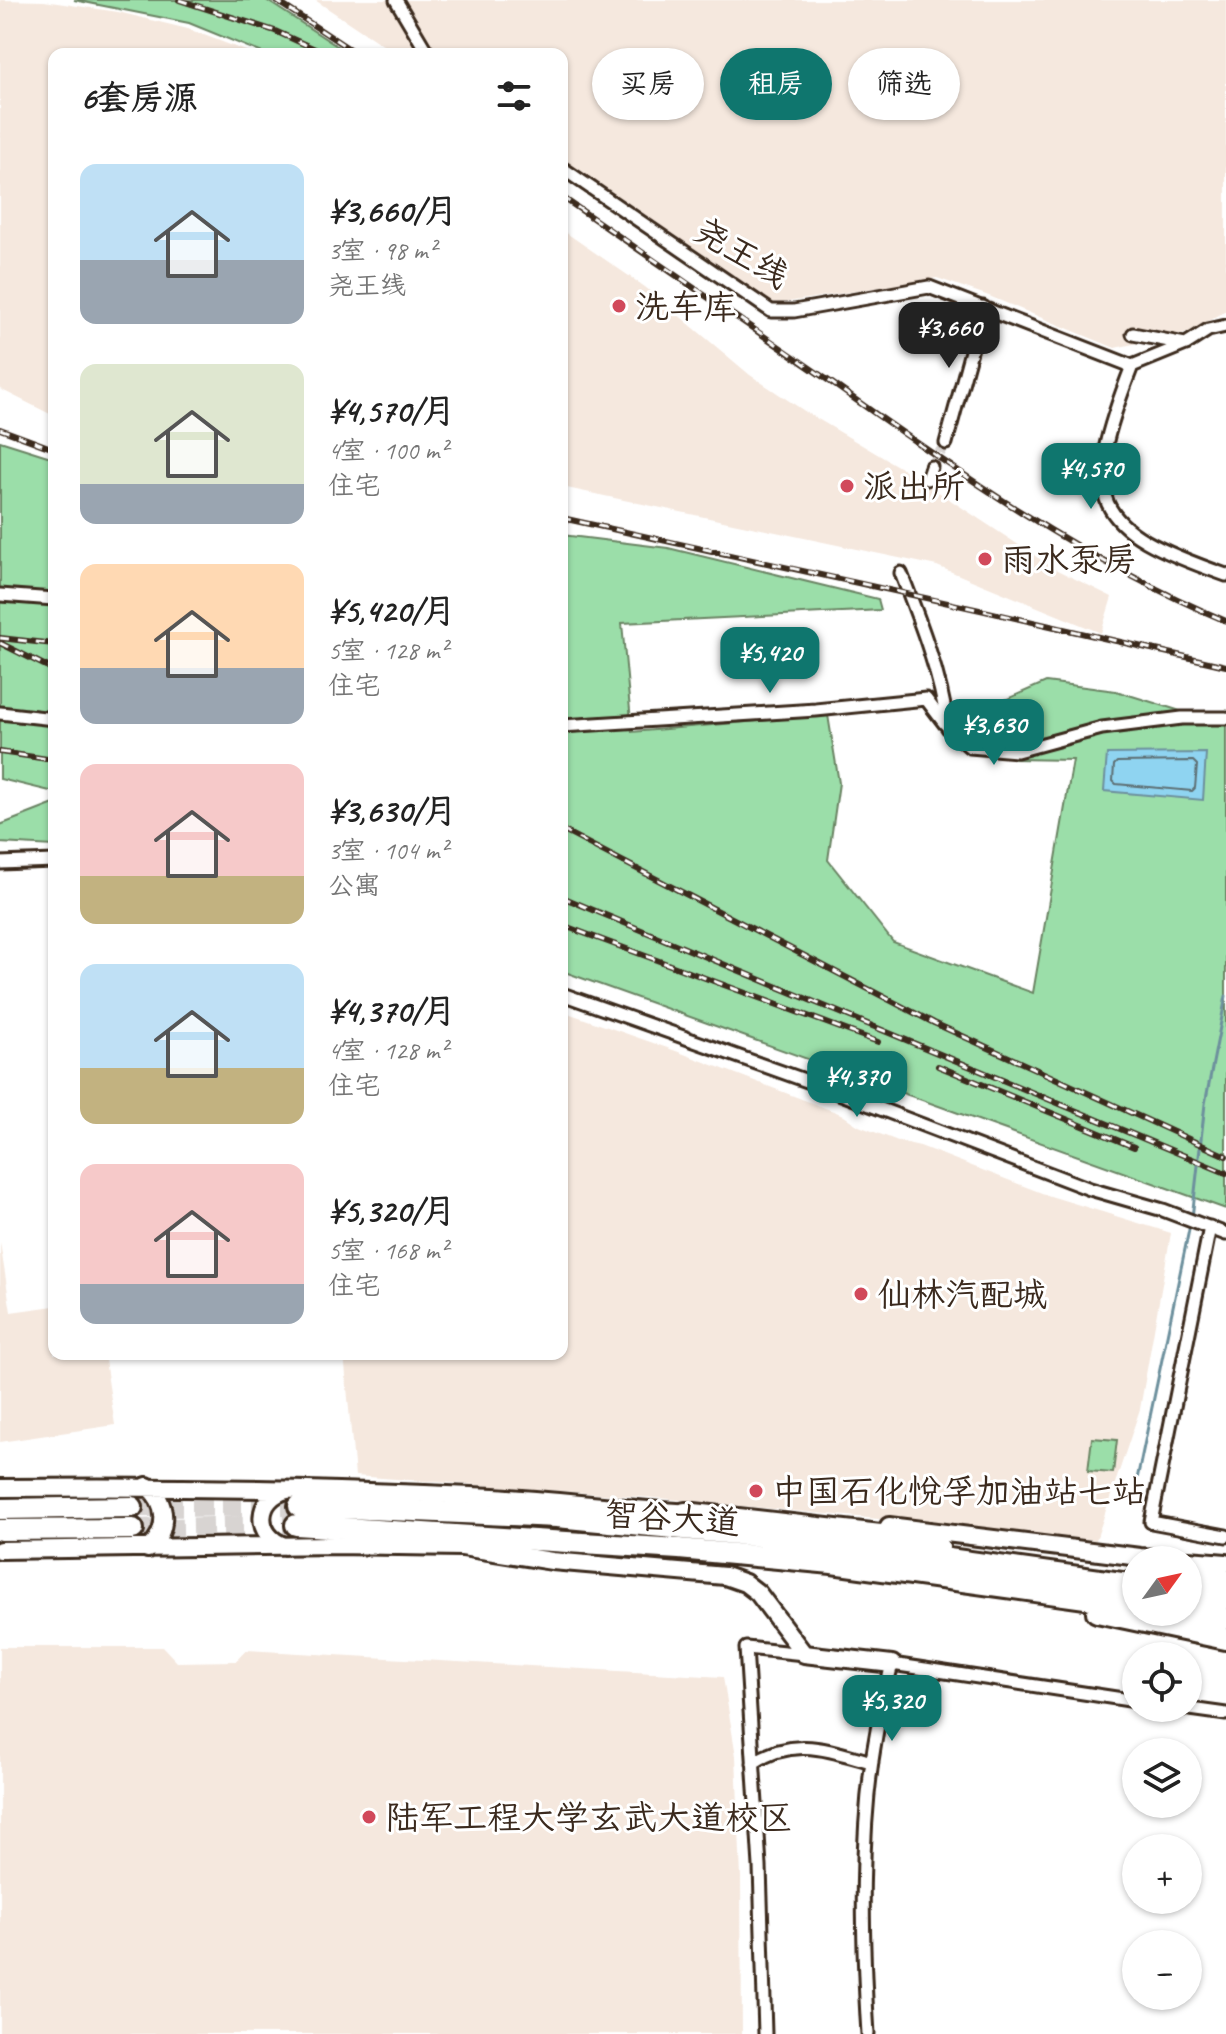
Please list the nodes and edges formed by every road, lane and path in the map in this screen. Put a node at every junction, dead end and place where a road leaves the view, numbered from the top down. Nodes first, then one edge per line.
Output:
1 (396, 0) edge
2 (424, 48) edge
3 (568, 172) edge
4 (983, 307) junction
5 (1226, 326) edge
6 (1133, 334) dead end
7 (1186, 344) junction
8 (1132, 366) junction
9 (946, 443) tunnel mouth
10 (931, 467) tunnel mouth
11 (927, 479) dead end
12 (901, 573) dead end
13 (1226, 575) edge
14 (0, 595) edge
15 (48, 599) edge
16 (0, 713) edge
17 (48, 718) edge
18 (1226, 718) edge
19 (568, 726) edge
20 (948, 728) junction
21 (48, 861) edge
22 (0, 863) edge
23 (568, 996) edge
24 (1210, 1227) junction
25 (1226, 1234) edge
26 (147, 1486) junction
27 (0, 1488) edge
28 (132, 1507) tunnel mouth
29 (0, 1509) edge
30 (685, 1513) junction
31 (295, 1517) junction
32 (133, 1529) tunnel mouth
33 (0, 1530) edge
34 (1226, 1536) edge
35 (462, 1547) junction
36 (148, 1549) junction
37 (0, 1550) edge
38 (1122, 1555) edge
39 (1202, 1561) edge
40 (1226, 1563) edge
41 (1012, 1567) junction
42 (1122, 1571) edge
43 (1202, 1578) edge
44 (954, 1580) junction
45 (1226, 1580) edge
46 (1122, 1583) edge
47 (1202, 1595) edge
48 (1226, 1599) edge
49 (1122, 1603) edge
50 (1202, 1622) edge
51 (1222, 1632) edge
52 (804, 1654) junction
53 (892, 1664) junction
54 (1122, 1699) edge
55 (1202, 1711) edge
56 (1226, 1714) edge
57 (872, 1762) junction
58 (753, 1763) junction
59 (765, 2034) edge
60 (868, 2034) edge

1 - 2 street
3 - 4 street, 尧王线
4 - 8 street, 尧王线
4 - 9 street
5 - 7 street
6 - 7 street
7 - 8 street
8 - 13 street
10 - 11 street
12 - 20 street
14 - 15 street
16 - 17 street
18 - 20 street
19 - 20 street
21 - 22 street
23 - 24 street
24 - 25 street
24 - 34 street
26 - 27 main road
26 - 31 main road
26 - 36 main road
28 - 29 highway
30 - 31 main road
30 - 38 main road
30 - 41 highway
31 - 35 main road
31 - 36 main road
31 - 41 highway, 智谷大道
31 - 44 highway, 智谷大道
32 - 33 highway
35 - 44 highway
35 - 52 main road
36 - 37 main road
39 - 40 main road
41 - 42 highway
41 - 46 highway, 智谷大道
43 - 45 highway
44 - 49 highway, 智谷大道
44 - 51 highway
47 - 48 highway
50 - 51 highway
52 - 53 main road
52 - 58 street
53 - 54 street
53 - 57 street
55 - 56 street
57 - 58 street
57 - 60 street
58 - 59 street

